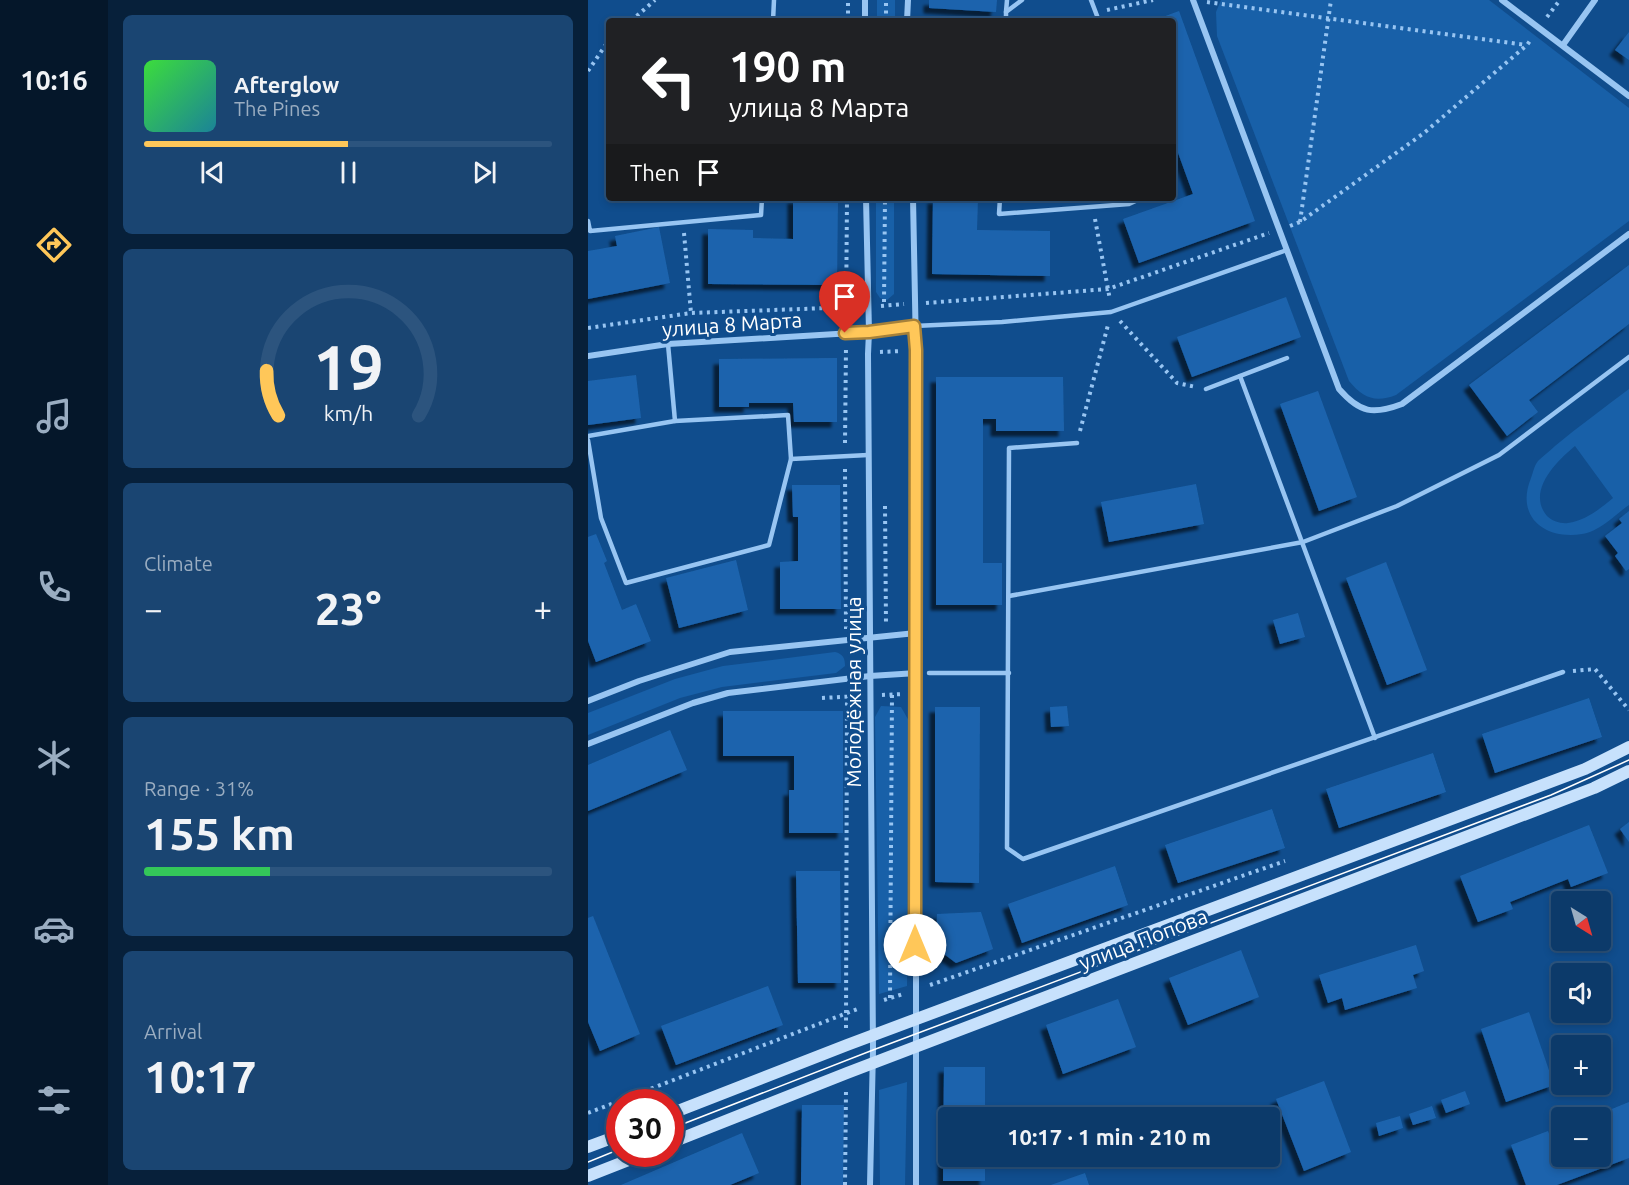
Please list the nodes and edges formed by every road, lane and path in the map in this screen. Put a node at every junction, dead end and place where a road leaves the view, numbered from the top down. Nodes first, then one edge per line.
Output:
1 (655, 0) edge
2 (774, 0) edge
3 (848, 0) edge
4 (865, 0) edge
5 (886, 0) edge
6 (908, 0) edge
7 (1007, 0) edge
8 (1022, 0) edge
9 (1092, 0) edge
10 (1153, 0) edge
11 (1193, 0) edge
12 (1331, 0) edge
13 (1502, 0) edge
14 (1560, 0) edge
15 (1595, 0) edge
16 (1006, 12) junction
17 (1096, 13) junction
18 (634, 18) edge
19 (773, 18) edge
20 (848, 18) edge
21 (865, 18) edge
22 (886, 18) edge
23 (908, 18) edge
24 (1006, 18) edge
25 (1097, 18) edge
26 (1328, 19) junction
27 (1539, 28) junction
28 (606, 44) edge
29 (1527, 45) junction
30 (1563, 45) junction
31 (588, 71) edge
32 (1629, 96) edge
33 (762, 201) edge
34 (847, 201) edge
35 (866, 201) edge
36 (885, 201) edge
37 (913, 201) edge
38 (1000, 201) edge
39 (1136, 201) edge
40 (588, 221) edge
41 (683, 221) junction
42 (1300, 222) junction
43 (1279, 230) junction
44 (1629, 234) edge
45 (1287, 250) junction
46 (916, 304) junction
47 (884, 305) junction
48 (867, 307) junction
49 (847, 308) junction
50 (1111, 312) junction
51 (691, 313) junction
52 (914, 326) junction
53 (588, 328) edge
54 (869, 332) junction
55 (845, 333) junction
56 (668, 344) junction
57 (916, 350) junction
58 (868, 354) junction
59 (846, 355) junction
60 (588, 356) edge
61 (1629, 357) edge
62 (1287, 358) dead end
63 (1240, 376) junction
64 (1206, 389) joint
65 (675, 421) junction
66 (588, 438) edge
67 (1077, 443) dead end
68 (868, 455) junction
69 (845, 456) junction
70 (791, 459) junction
71 (1303, 542) junction
72 (1009, 596) junction
73 (916, 633) junction
74 (870, 638) junction
75 (846, 640) junction
76 (1563, 672) joint
77 (916, 673) junction
78 (929, 673) dead end
79 (1009, 673) junction
80 (870, 676) junction
81 (847, 680) junction
82 (917, 694) junction
83 (870, 695) junction
84 (892, 695) junction
85 (848, 696) junction
86 (812, 698) dead end
87 (588, 701) edge
88 (1629, 710) edge
89 (1375, 738) junction
90 (588, 744) edge
91 (1629, 747) edge
92 (1629, 771) edge
93 (1294, 858) dead end
94 (915, 990) junction
95 (890, 998) junction
96 (872, 1004) junction
97 (846, 1012) junction
98 (917, 1020) junction
99 (872, 1036) junction
100 (847, 1045) junction
101 (917, 1046) junction
102 (872, 1064) junction
103 (847, 1073) junction
104 (684, 1109) edge
105 (588, 1113) edge
106 (684, 1137) edge
107 (606, 1140) edge
108 (588, 1147) edge
109 (611, 1167) edge
110 (588, 1176) edge
111 (845, 1185) edge
112 (870, 1185) edge
113 (916, 1185) edge

1 - 18 path
2 - 19 lane
3 - 20 path
4 - 21 street
5 - 22 path
6 - 23 street
7 - 16 lane
8 - 16 lane
9 - 17 lane
10 - 17 path
11 - 26 path
11 - 43 street
12 - 26 path
13 - 27 street
14 - 27 path
15 - 30 street
16 - 24 lane
17 - 25 lane
26 - 29 path
26 - 42 path
27 - 29 path
27 - 30 street
28 - 31 path
29 - 42 path
30 - 32 street
33 - 41 lane
34 - 49 path
35 - 48 street, Молодёжная улица
36 - 47 path
37 - 46 street
38 - 39 lane
40 - 41 lane
41 - 51 path
42 - 43 path
43 - 45 street
43 - 46 path
44 - 45 street
45 - 50 lane
46 - 47 path
46 - 52 street
47 - 48 path
48 - 49 path
48 - 54 street, Молодёжная улица
49 - 51 path
49 - 55 path
50 - 52 lane
50 - 64 path
51 - 53 path
52 - 54 street, улица 8 Марта
52 - 57 street
54 - 55 street, улица 8 Марта
54 - 58 street, Молодёжная улица
55 - 56 street, улица 8 Марта
55 - 59 path
56 - 60 street, улица 8 Марта
56 - 65 lane
57 - 58 path
57 - 73 street
58 - 59 path
58 - 68 street, Молодёжная улица
59 - 69 path
61 - 71 lane
62 - 63 lane
63 - 64 lane
63 - 71 lane
65 - 66 lane
65 - 70 lane
66 - 70 lane
67 - 72 lane
68 - 69 lane
68 - 74 street, Молодёжная улица
69 - 70 lane
69 - 75 path
71 - 72 lane
71 - 89 lane
72 - 79 lane
73 - 74 street
73 - 77 street
74 - 75 street
74 - 80 street, Молодёжная улица
75 - 87 street
76 - 88 path
76 - 89 lane
77 - 80 street
77 - 82 street
78 - 79 lane
79 - 89 lane
80 - 81 street
80 - 83 street, Молодёжная улица
81 - 85 path
81 - 90 street
82 - 84 path
82 - 94 street
83 - 84 path
83 - 85 path
83 - 96 street, Молодёжная улица
84 - 95 path
85 - 86 path
85 - 97 path
91 - 98 street, улица Попова
92 - 101 street, улица Попова
93 - 94 path
94 - 95 path
94 - 98 street
95 - 96 path
96 - 97 path
96 - 99 street, Молодёжная улица
97 - 100 path
97 - 105 path
98 - 99 street, улица Попова
98 - 101 street
99 - 100 street, улица Попова
99 - 102 street, Молодёжная улица
100 - 104 street, улица Попова
101 - 102 street, улица Попова
101 - 113 street
102 - 103 street, улица Попова
102 - 112 street, Молодёжная улица
103 - 106 street, улица Попова
103 - 111 path
107 - 108 street
109 - 110 street

